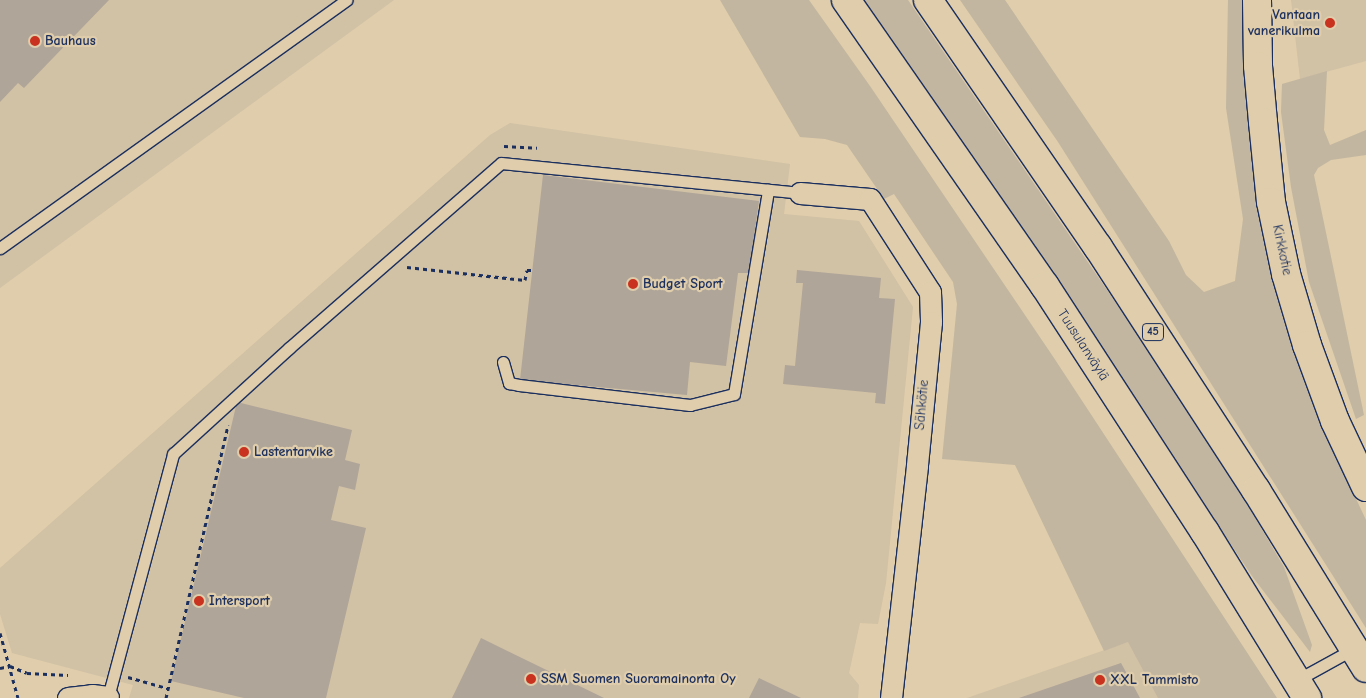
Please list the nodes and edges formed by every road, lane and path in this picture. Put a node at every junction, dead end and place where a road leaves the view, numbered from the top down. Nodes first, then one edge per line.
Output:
1 (346, 0) edge
2 (839, 0) edge
3 (846, 0) edge
4 (1258, 0) edge
5 (929, 1) edge
6 (877, 46) junction
7 (499, 146) dead end
8 (538, 149) dead end
9 (768, 190) junction
10 (800, 193) joint
11 (0, 248) edge
12 (385, 264) junction
13 (532, 270) dead end
14 (503, 362) dead end
15 (223, 407) junction
16 (1366, 487) edge
17 (0, 633) edge
18 (1360, 658) edge
19 (10, 666) junction
20 (0, 668) edge
21 (1302, 689) edge
22 (108, 697) edge
23 (18, 698) edge
24 (68, 698) edge
25 (166, 698) edge
26 (891, 698) edge

1 - 11 lane
2 - 6 lane
3 - 6 main road, Tuusulanväylä
4 - 16 main road, Kirkkotie
5 - 18 main road, 45
6 - 21 main road, Tuusulanväylä
7 - 8 path
9 - 10 lane
9 - 12 lane
9 - 14 lane
10 - 26 street, Sähkötie
12 - 13 path
12 - 15 lane
15 - 22 lane
15 - 25 path
17 - 19 path
18 - 21 lane
19 - 20 path
19 - 23 path
22 - 24 street

